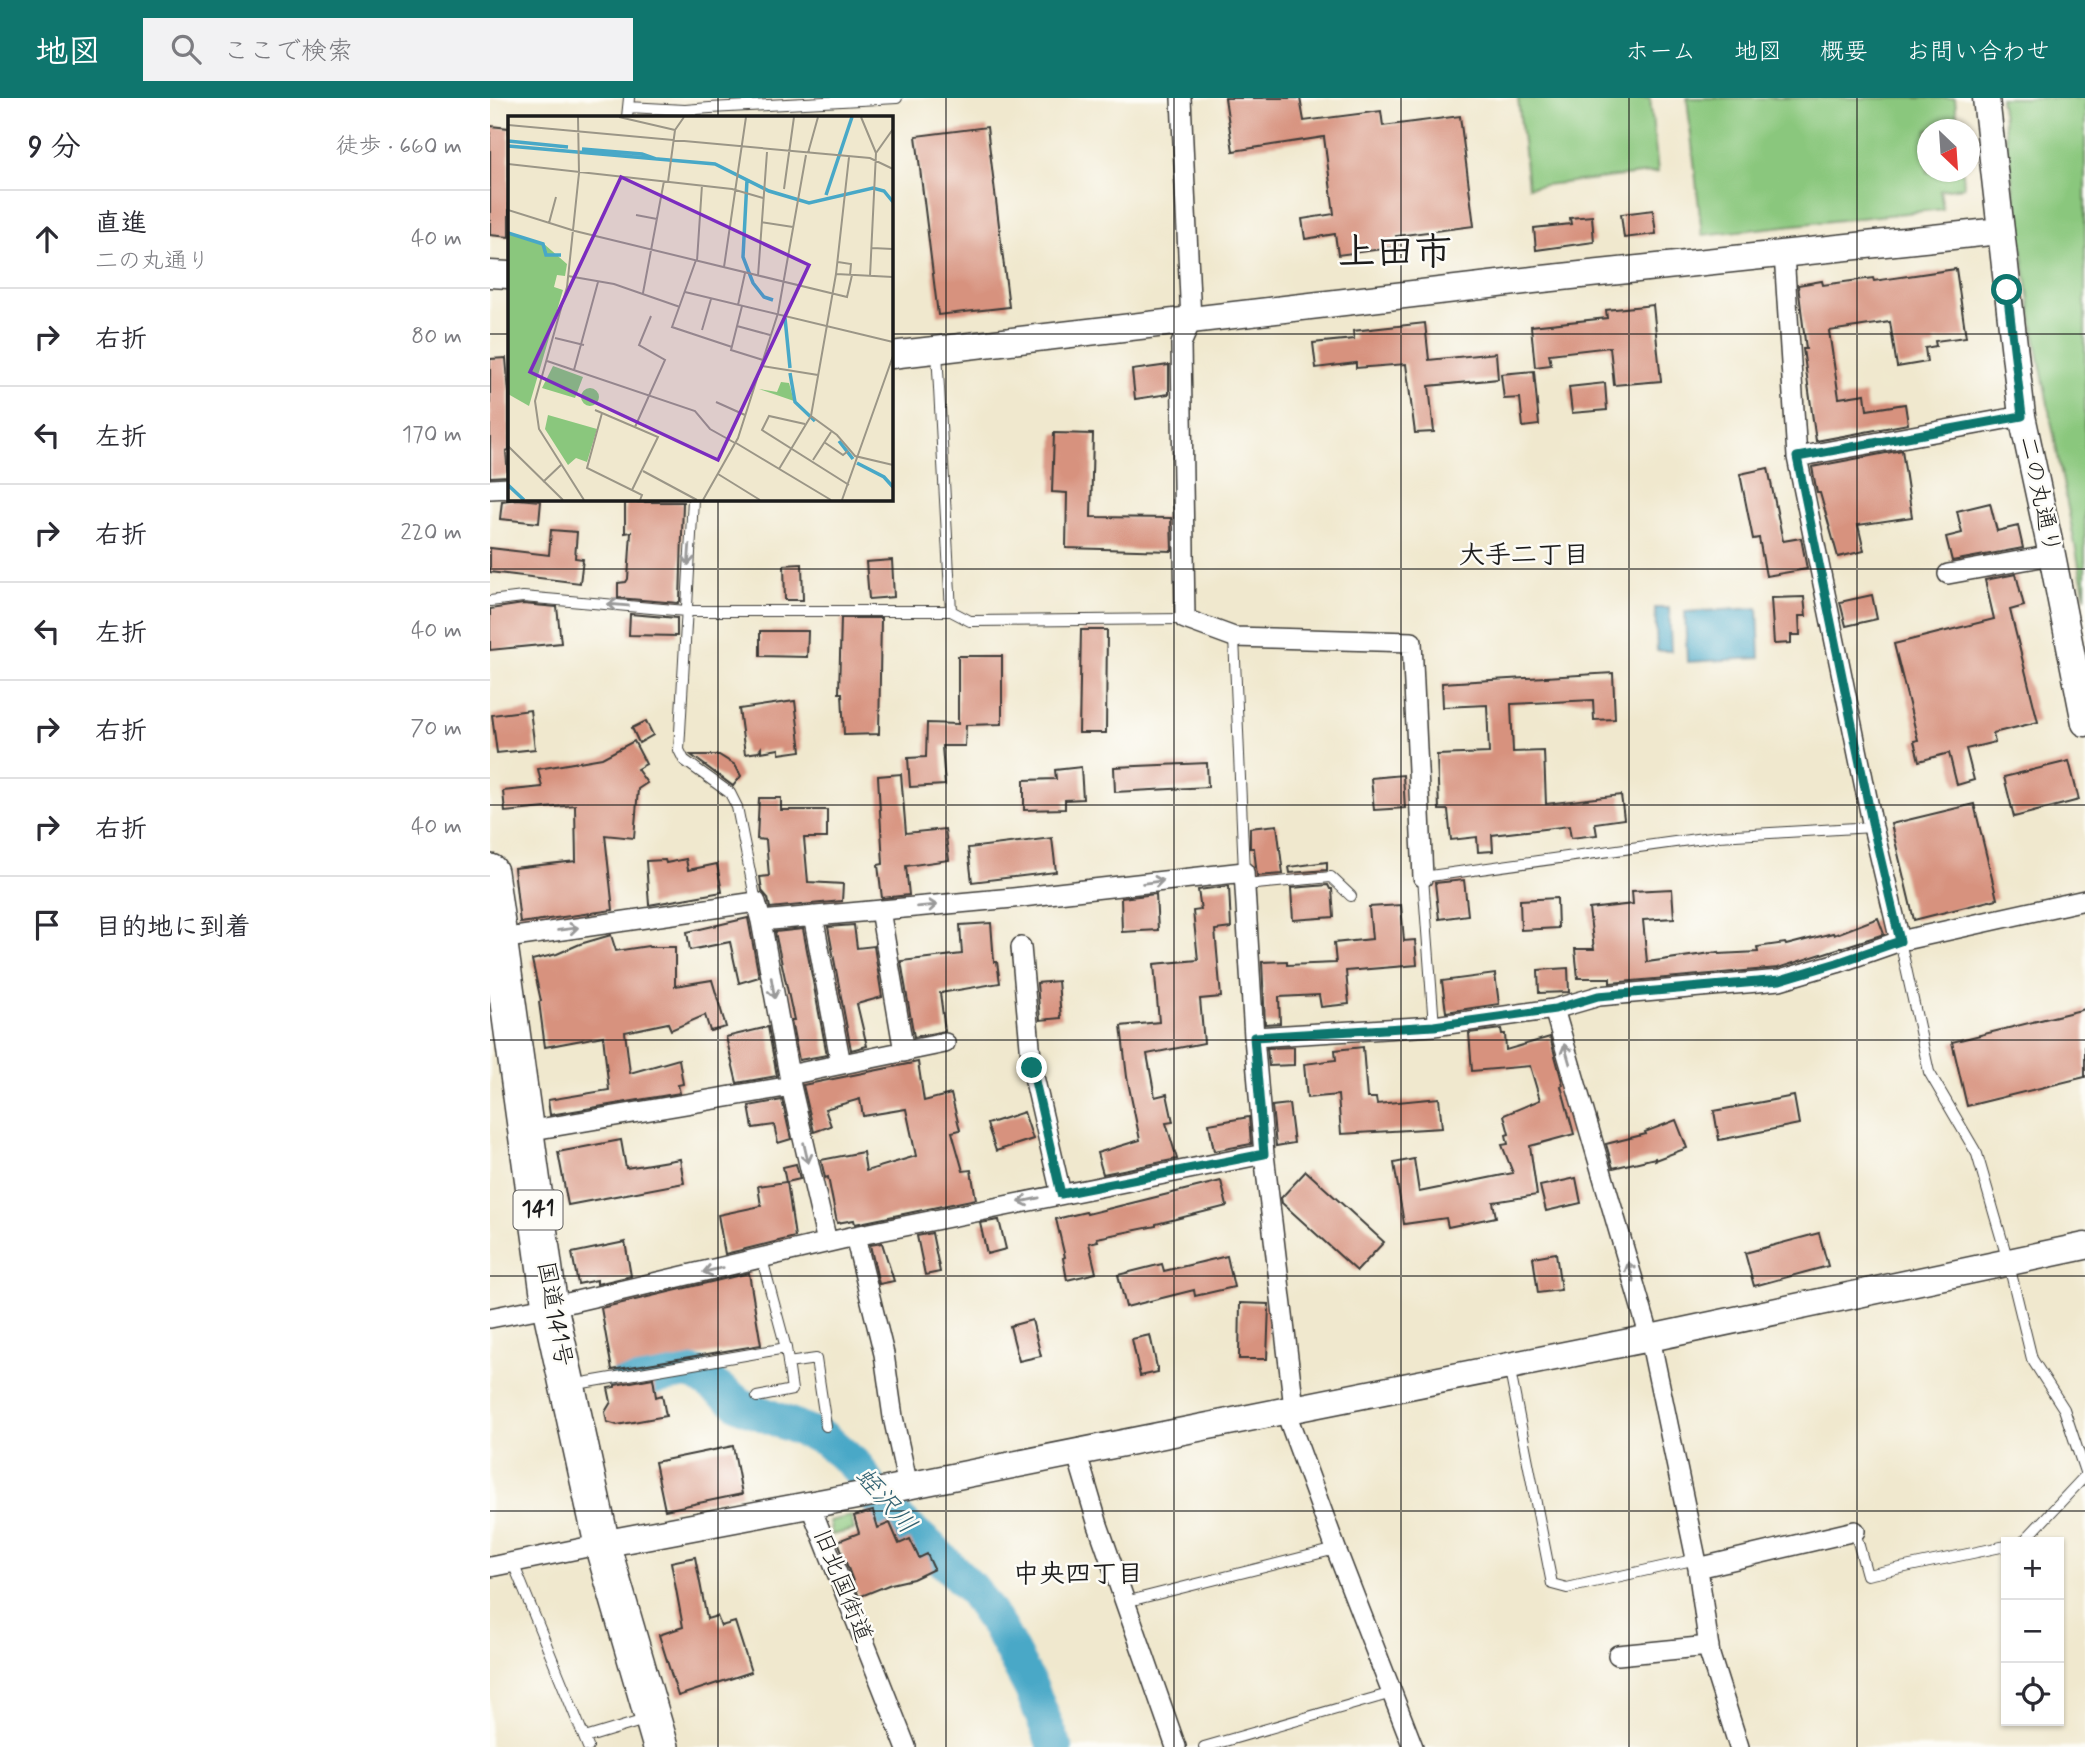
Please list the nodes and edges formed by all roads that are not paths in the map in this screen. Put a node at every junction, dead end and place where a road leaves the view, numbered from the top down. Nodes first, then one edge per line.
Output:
1 (897, 98) edge
2 (1181, 98) edge
3 (1986, 98) edge
4 (826, 101) edge
5 (710, 103) edge
6 (628, 107) edge
7 (685, 114) edge
8 (2000, 231) junction
9 (1784, 254) junction
10 (490, 274) edge
11 (508, 275) edge
12 (1191, 321) junction
13 (937, 351) junction
14 (892, 355) edge
15 (2022, 416) junction
16 (1797, 457) junction
17 (508, 488) edge
18 (490, 489) edge
19 (693, 500) edge
20 (2053, 555) junction
21 (1948, 574) dead end
22 (490, 601) edge
23 (686, 611) junction
24 (951, 611) junction
25 (1185, 619) junction
26 (1234, 637) junction
27 (2085, 723) edge
28 (1873, 827) junction
29 (1423, 877) junction
30 (1245, 878) junction
31 (491, 882) edge
32 (1352, 896) dead end
33 (2085, 900) edge
34 (756, 902) junction
35 (880, 910) junction
36 (813, 916) junction
37 (761, 921) junction
38 (500, 939) junction
39 (1900, 941) junction
40 (1021, 947) dead end
41 (1555, 1009) junction
42 (1434, 1026) junction
43 (1254, 1037) junction
44 (945, 1044) dead end
45 (904, 1052) junction
46 (841, 1064) junction
47 (790, 1081) junction
48 (527, 1131) junction
49 (1264, 1154) junction
50 (1061, 1194) junction
51 (855, 1236) junction
52 (827, 1242) junction
53 (2085, 1246) edge
54 (762, 1259) junction
55 (2008, 1261) junction
56 (539, 1309) junction
57 (490, 1318) edge
58 (1650, 1338) junction
59 (786, 1348) junction
60 (788, 1363) junction
61 (1509, 1365) junction
62 (568, 1386) junction
63 (757, 1397) dead end
64 (1289, 1409) junction
65 (826, 1426) dead end
66 (1076, 1451) junction
67 (2085, 1474) edge
68 (887, 1490) junction
69 (810, 1505) junction
70 (1855, 1531) joint
71 (2028, 1537) edge
72 (601, 1544) junction
73 (2001, 1547) edge
74 (1336, 1549) junction
75 (513, 1563) junction
76 (1698, 1563) junction
77 (490, 1567) edge
78 (1125, 1601) junction
79 (1709, 1646) junction
80 (1618, 1655) dead end
81 (1392, 1693) junction
82 (657, 1732) edge
83 (586, 1743) edge
84 (906, 1747) edge
85 (1176, 1747) edge
86 (1204, 1747) edge
87 (1413, 1747) edge
88 (1739, 1747) edge

1 - 4 lane
2 - 12 street
3 - 8 street, 二の丸通り
4 - 5 lane
5 - 7 lane
6 - 7 lane
8 - 9 street
8 - 15 street, 二の丸通り
9 - 12 street
9 - 16 street
10 - 11 street
12 - 13 street
12 - 25 street
13 - 14 street
13 - 24 lane
15 - 16 street
15 - 20 street, 二の丸通り
16 - 28 street
17 - 18 street
19 -> 23 lane
20 - 21 street
20 - 27 street, 二の丸通り
23 -> 22 lane
23 - 24 lane
23 - 34 lane
24 - 25 lane
25 - 26 street
26 - 29 street
26 - 30 lane
28 - 29 lane
28 - 39 street
29 - 42 lane
30 - 32 lane
35 -> 30 street
30 - 43 street
31 - 38 highway, 国道141号 / 141
33 - 39 street
34 - 37 street
38 -> 34 street
35 - 36 street
35 - 45 street
36 - 37 street
36 - 46 street
37 -> 47 street
38 - 48 highway, 国道141号 / 141
39 - 41 street
39 - 55 lane
40 - 50 street
41 - 42 street
58 -> 41 street
42 - 43 street
43 - 49 street
44 - 45 street
45 - 46 street
46 - 47 street
47 - 48 street
47 -> 52 street
48 - 56 highway, 国道141号 / 141
49 - 50 street
49 - 64 street
50 -> 51 street
51 - 52 street
51 - 68 street
52 - 54 street
53 - 55 street
54 -> 56 street
54 - 59 lane
55 - 58 street
55 - 67 lane
56 - 57 street
56 - 62 highway, 国道141号 / 141
58 - 61 street
58 - 76 street
59 - 60 lane
59 - 62 lane
60 - 63 lane
60 - 65 lane
61 - 64 street
61 - 76 lane
62 - 72 highway, 国道141号 / 141
64 - 66 street
64 - 74 street
66 - 68 street
66 - 78 street
67 - 71 lane
68 - 69 street
69 - 72 street, 旧北国街道
69 - 84 street, 旧北国街道
70 - 73 lane
70 - 76 street
72 - 75 street
72 - 82 highway, 国道141号 / 141
74 - 78 lane
74 - 81 street
75 - 77 street
75 - 83 lane
76 - 79 street
78 - 85 street
79 - 80 street
79 - 88 street
81 - 86 lane
81 - 87 street
82 - 83 lane

